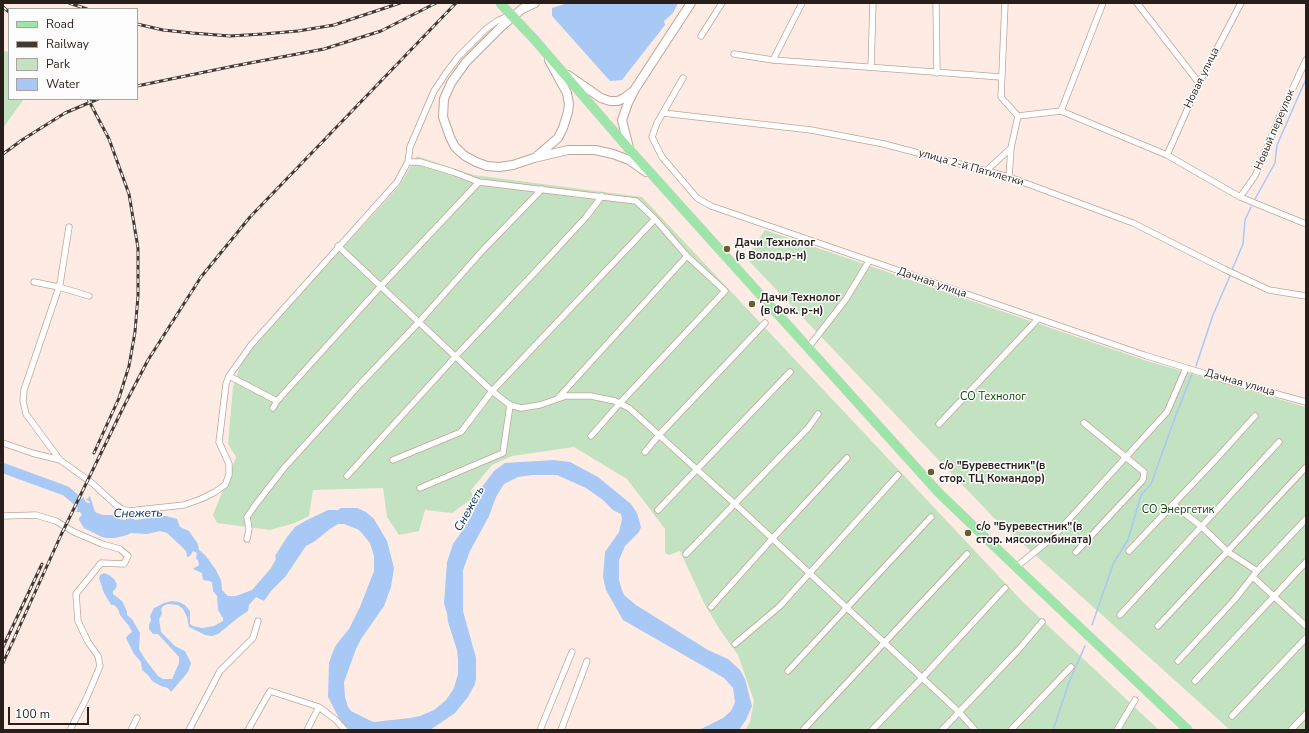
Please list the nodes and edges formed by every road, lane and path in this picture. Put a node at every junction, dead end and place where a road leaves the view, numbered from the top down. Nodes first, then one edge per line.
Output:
1 (500, 3) edge
2 (535, 3) edge
3 (691, 3) edge
4 (722, 3) edge
5 (802, 3) edge
6 (873, 3) edge
7 (936, 3) edge
8 (1005, 3) edge
9 (1103, 3) edge
10 (1138, 3) edge
11 (1240, 3) edge
12 (522, 9) junction
13 (701, 36) dead end
14 (543, 50) junction
15 (734, 54) dead end
16 (773, 60) junction
17 (1306, 60) edge
18 (871, 67) junction
19 (561, 71) junction
20 (937, 73) junction
21 (1001, 77) junction
22 (683, 78) dead end
23 (1199, 83) junction
24 (635, 89) junction
25 (1061, 110) junction
26 (663, 113) junction
27 (1018, 116) junction
28 (1011, 148) junction
29 (629, 149) junction
30 (1167, 155) junction
31 (534, 158) junction
32 (408, 162) junction
33 (986, 171) junction
34 (1009, 177) junction
35 (479, 182) junction
36 (662, 185) junction
37 (542, 189) junction
38 (602, 196) junction
39 (1240, 197) junction
40 (655, 218) junction
41 (1306, 224) edge
42 (69, 227) dead end
43 (338, 246) junction
44 (687, 256) junction
45 (869, 262) junction
46 (34, 282) dead end
47 (381, 286) junction
48 (59, 287) junction
49 (89, 296) dead end
50 (1306, 296) edge
51 (1038, 319) junction
52 (419, 322) junction
53 (765, 323) dead end
54 (808, 348) junction
55 (455, 357) junction
56 (1186, 368) junction
57 (790, 372) dead end
58 (229, 376) junction
59 (492, 391) junction
60 (558, 399) junction
61 (278, 401) junction
62 (1306, 402) edge
63 (620, 403) junction
64 (510, 405) junction
65 (273, 408) dead end
66 (818, 414) dead end
67 (1255, 416) dead end
68 (1084, 423) dead end
69 (939, 424) dead end
70 (659, 435) junction
71 (591, 436) dead end
72 (1279, 442) dead end
73 (3, 443) edge
74 (645, 452) dead end
75 (847, 458) dead end
76 (1126, 458) junction
77 (60, 460) junction
78 (393, 460) dead end
79 (1306, 467) edge
80 (697, 469) junction
81 (898, 475) dead end
82 (347, 476) dead end
83 (420, 488) dead end
84 (735, 504) junction
85 (1173, 504) junction
86 (658, 510) dead end
87 (3, 516) edge
88 (931, 518) dead end
89 (1306, 519) edge
90 (1202, 527) junction
91 (772, 538) junction
92 (247, 539) dead end
93 (1129, 551) dead end
94 (1076, 552) dead end
95 (1228, 552) junction
96 (686, 554) dead end
97 (967, 554) dead end
98 (1306, 562) edge
99 (1016, 568) junction
100 (1257, 571) junction
101 (810, 574) junction
102 (1253, 577) junction
103 (1005, 588) dead end
104 (1275, 597) junction
105 (712, 607) dead end
106 (847, 608) junction
107 (1120, 615) dead end
108 (258, 622) dead end
109 (1042, 622) dead end
110 (1158, 626) dead end
111 (1306, 626) edge
112 (1306, 638) edge
113 (884, 643) junction
114 (736, 644) dead end
115 (572, 652) dead end
116 (588, 661) dead end
117 (1178, 661) dead end
118 (1071, 667) dead end
119 (788, 671) dead end
120 (922, 678) junction
121 (1195, 682) dead end
122 (1135, 700) dead end
123 (319, 707) junction
124 (959, 712) junction
125 (1306, 714) edge
126 (1232, 716) dead end
127 (137, 718) dead end
128 (70, 730) edge
129 (131, 730) edge
130 (189, 730) edge
131 (248, 730) edge
132 (307, 730) edge
133 (345, 730) edge
134 (540, 730) edge
135 (561, 730) edge
136 (803, 730) edge
137 (872, 730) edge
138 (942, 730) edge
139 (975, 730) edge
140 (1011, 730) edge
141 (1117, 730) edge
142 (1188, 730) edge
143 (1291, 730) edge

1 - 14 main road, bridge
2 - 12 street
3 - 24 street
4 - 13 street
5 - 16 street
6 - 18 street
7 - 20 street
8 - 21 street
9 - 25 street
10 - 23 street
11 - 23 street, Новая улица
12 - 31 street
12 - 32 street
14 - 19 main road
14 - 31 street
15 - 16 street
16 - 18 street
17 - 39 street, Новый переулок
18 - 20 street
19 - 24 street
19 - 29 main road
20 - 21 street
21 - 27 street
22 - 26 street, Дачная улица
23 - 30 street, Новая улица
24 - 29 street
25 - 27 street
25 - 30 street
26 - 33 street, улица 2-й Пятилетки
26 - 45 street, Дачная улица
27 - 28 street
28 - 33 street
28 - 34 street
29 - 36 main road
30 - 39 street
31 - 36 street
32 - 35 street
32 - 43 street
33 - 34 street, улица 2-й Пятилетки
34 - 50 street, улица 2-й Пятилетки
35 - 37 street
35 - 47 street
36 - 54 main road
37 - 38 street
37 - 52 street
38 - 40 street
38 - 55 street
39 - 41 street
40 - 44 street
40 - 59 street
42 - 48 street
43 - 47 street
43 - 58 street
44 - 60 street
44 - 63 street
45 - 51 street, Дачная улица
45 - 54 street
46 - 48 street
47 - 52 street
47 - 61 street
48 - 49 street
48 - 77 street
51 - 56 street, Дачная улица
51 - 69 street
52 - 55 street
52 - 92 street
53 - 70 street
54 - 99 main road
55 - 59 street
55 - 82 street
56 - 62 street, Дачная улица
56 - 76 street
57 - 80 street
58 - 61 street
58 - 77 street
59 - 64 street
59 - 78 street
60 - 63 street
60 - 64 street
61 - 65 street
63 - 70 street
63 - 71 street
64 - 83 street
66 - 84 street
67 - 85 street
68 - 76 street
70 - 74 street
70 - 80 street
72 - 90 street
73 - 77 street
75 - 91 street
76 - 94 street
76 - 99 street
79 - 95 street
80 - 84 street
80 - 86 street
81 - 101 street
84 - 91 street
84 - 96 street
85 - 90 street
85 - 93 street
87 - 128 street
88 - 106 street
89 - 100 street
90 - 95 street
90 - 107 street
91 - 101 street
91 - 105 street
95 - 100 street
95 - 110 street
97 - 113 street
98 - 104 street
99 - 142 main road
100 - 102 street
101 - 106 street
101 - 114 street
102 - 104 street
102 - 117 street
103 - 120 street
104 - 111 street
104 - 121 street
106 - 113 street
106 - 119 street
108 - 130 street
109 - 124 street
112 - 126 street
113 - 120 street
113 - 136 street
115 - 134 street
116 - 135 street
118 - 140 street
120 - 124 street
120 - 137 street
122 - 141 street
123 - 131 street
123 - 132 street
123 - 133 street
124 - 138 street
124 - 139 street
125 - 143 street
127 - 129 street

